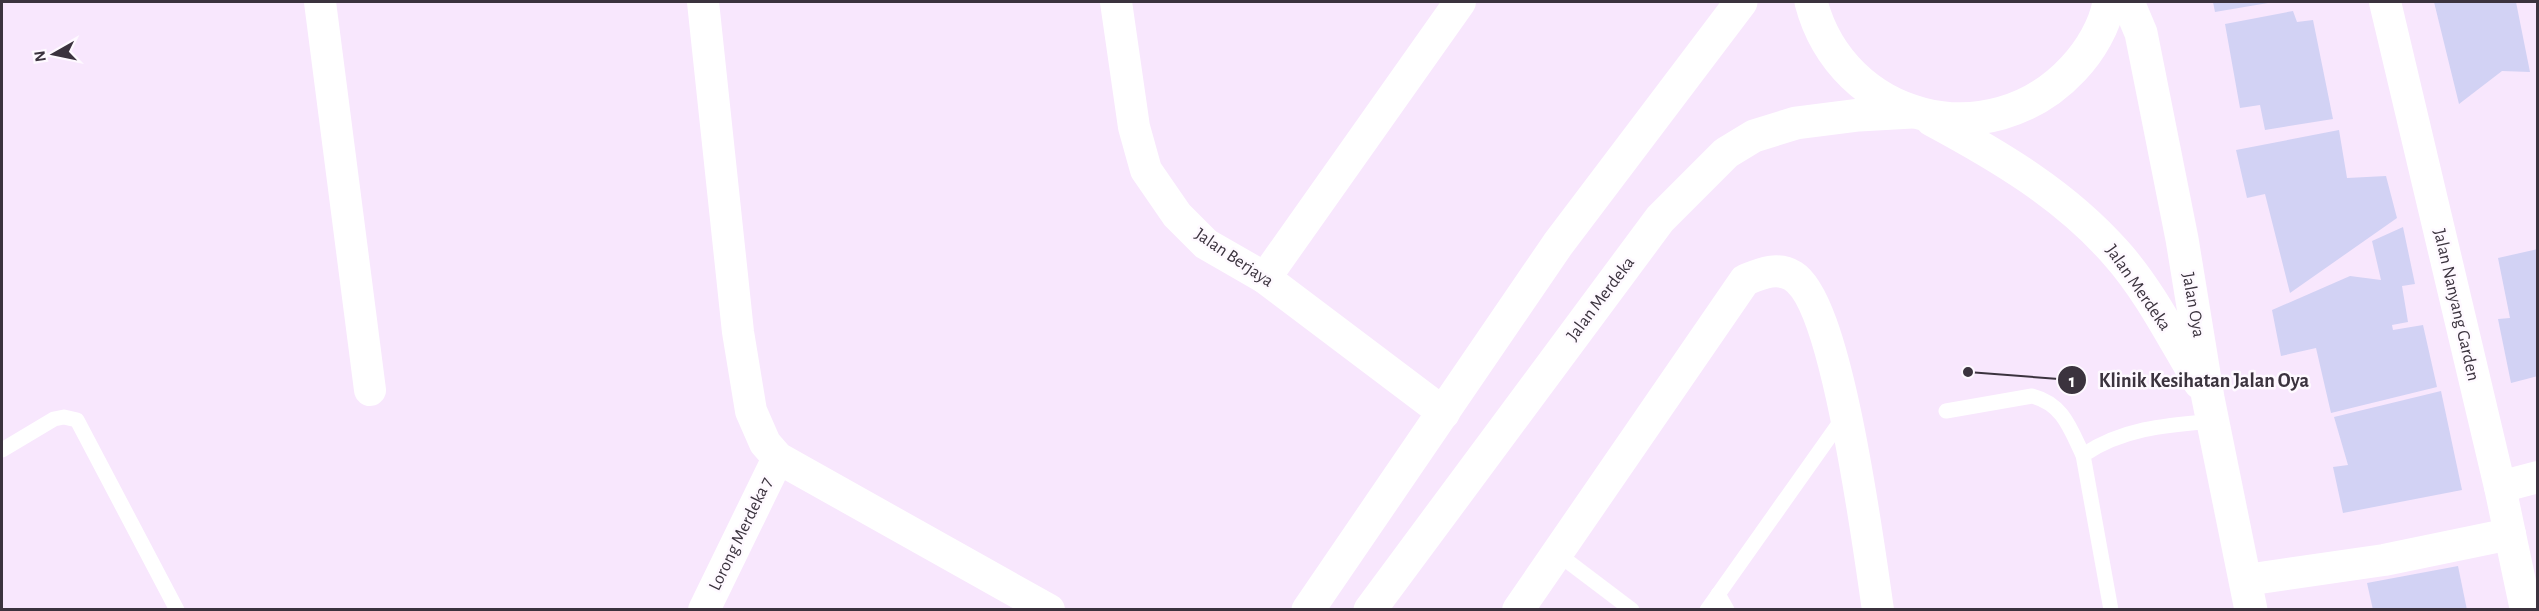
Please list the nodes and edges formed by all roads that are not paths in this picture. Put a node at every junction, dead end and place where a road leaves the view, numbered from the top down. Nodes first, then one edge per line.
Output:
1 (321, 2) edge
2 (703, 2) edge
3 (1116, 2) edge
4 (1460, 2) edge
5 (1741, 2) edge
6 (1811, 2) edge
7 (2109, 2) edge
8 (2128, 2) edge
9 (2385, 2) edge
10 (1920, 115) junction
11 (1265, 278) junction
12 (370, 390) dead end
13 (2211, 409) junction
14 (1946, 411) dead end
15 (1846, 412) junction
16 (1444, 413) junction
17 (2, 450) edge
18 (2083, 455) junction
19 (778, 458) junction
20 (2538, 477) edge
21 (2500, 487) junction
22 (2510, 534) junction
23 (1558, 554) junction
24 (1718, 594) junction
25 (2249, 595) edge
26 (177, 609) edge
27 (704, 609) edge
28 (1049, 609) edge
29 (1308, 609) edge
30 (1370, 609) edge
31 (1518, 609) edge
32 (1632, 609) edge
33 (1707, 609) edge
34 (1727, 609) edge
35 (1878, 609) edge
36 (2111, 609) edge
37 (2526, 609) edge

1 - 12 street
2 - 19 street
3 - 11 street, Jalan Berjaya
4 - 11 street
5 - 16 main road
6 - 10 main road
7 - 10 main road
8 - 13 main road, Jalan Oya
9 - 21 street, Jalan Nanyang Garden
10 - 13 main road, Jalan Merdeka
10 - 30 main road, Jalan Merdeka
11 - 16 street, Jalan Berjaya
13 - 18 lane
13 - 25 main road, Jalan Oya
14 - 18 lane
15 - 23 street
15 - 24 lane
15 - 35 street
16 - 29 main road
17 - 26 lane
18 - 36 lane
19 - 27 street, Lorong Merdeka 7
19 - 28 street
20 - 21 street
21 - 22 street, Jalan Nanyang Garden
22 - 25 street
22 - 37 street, Jalan Nanyang Garden
23 - 31 street
23 - 32 lane
24 - 33 lane
24 - 34 lane

